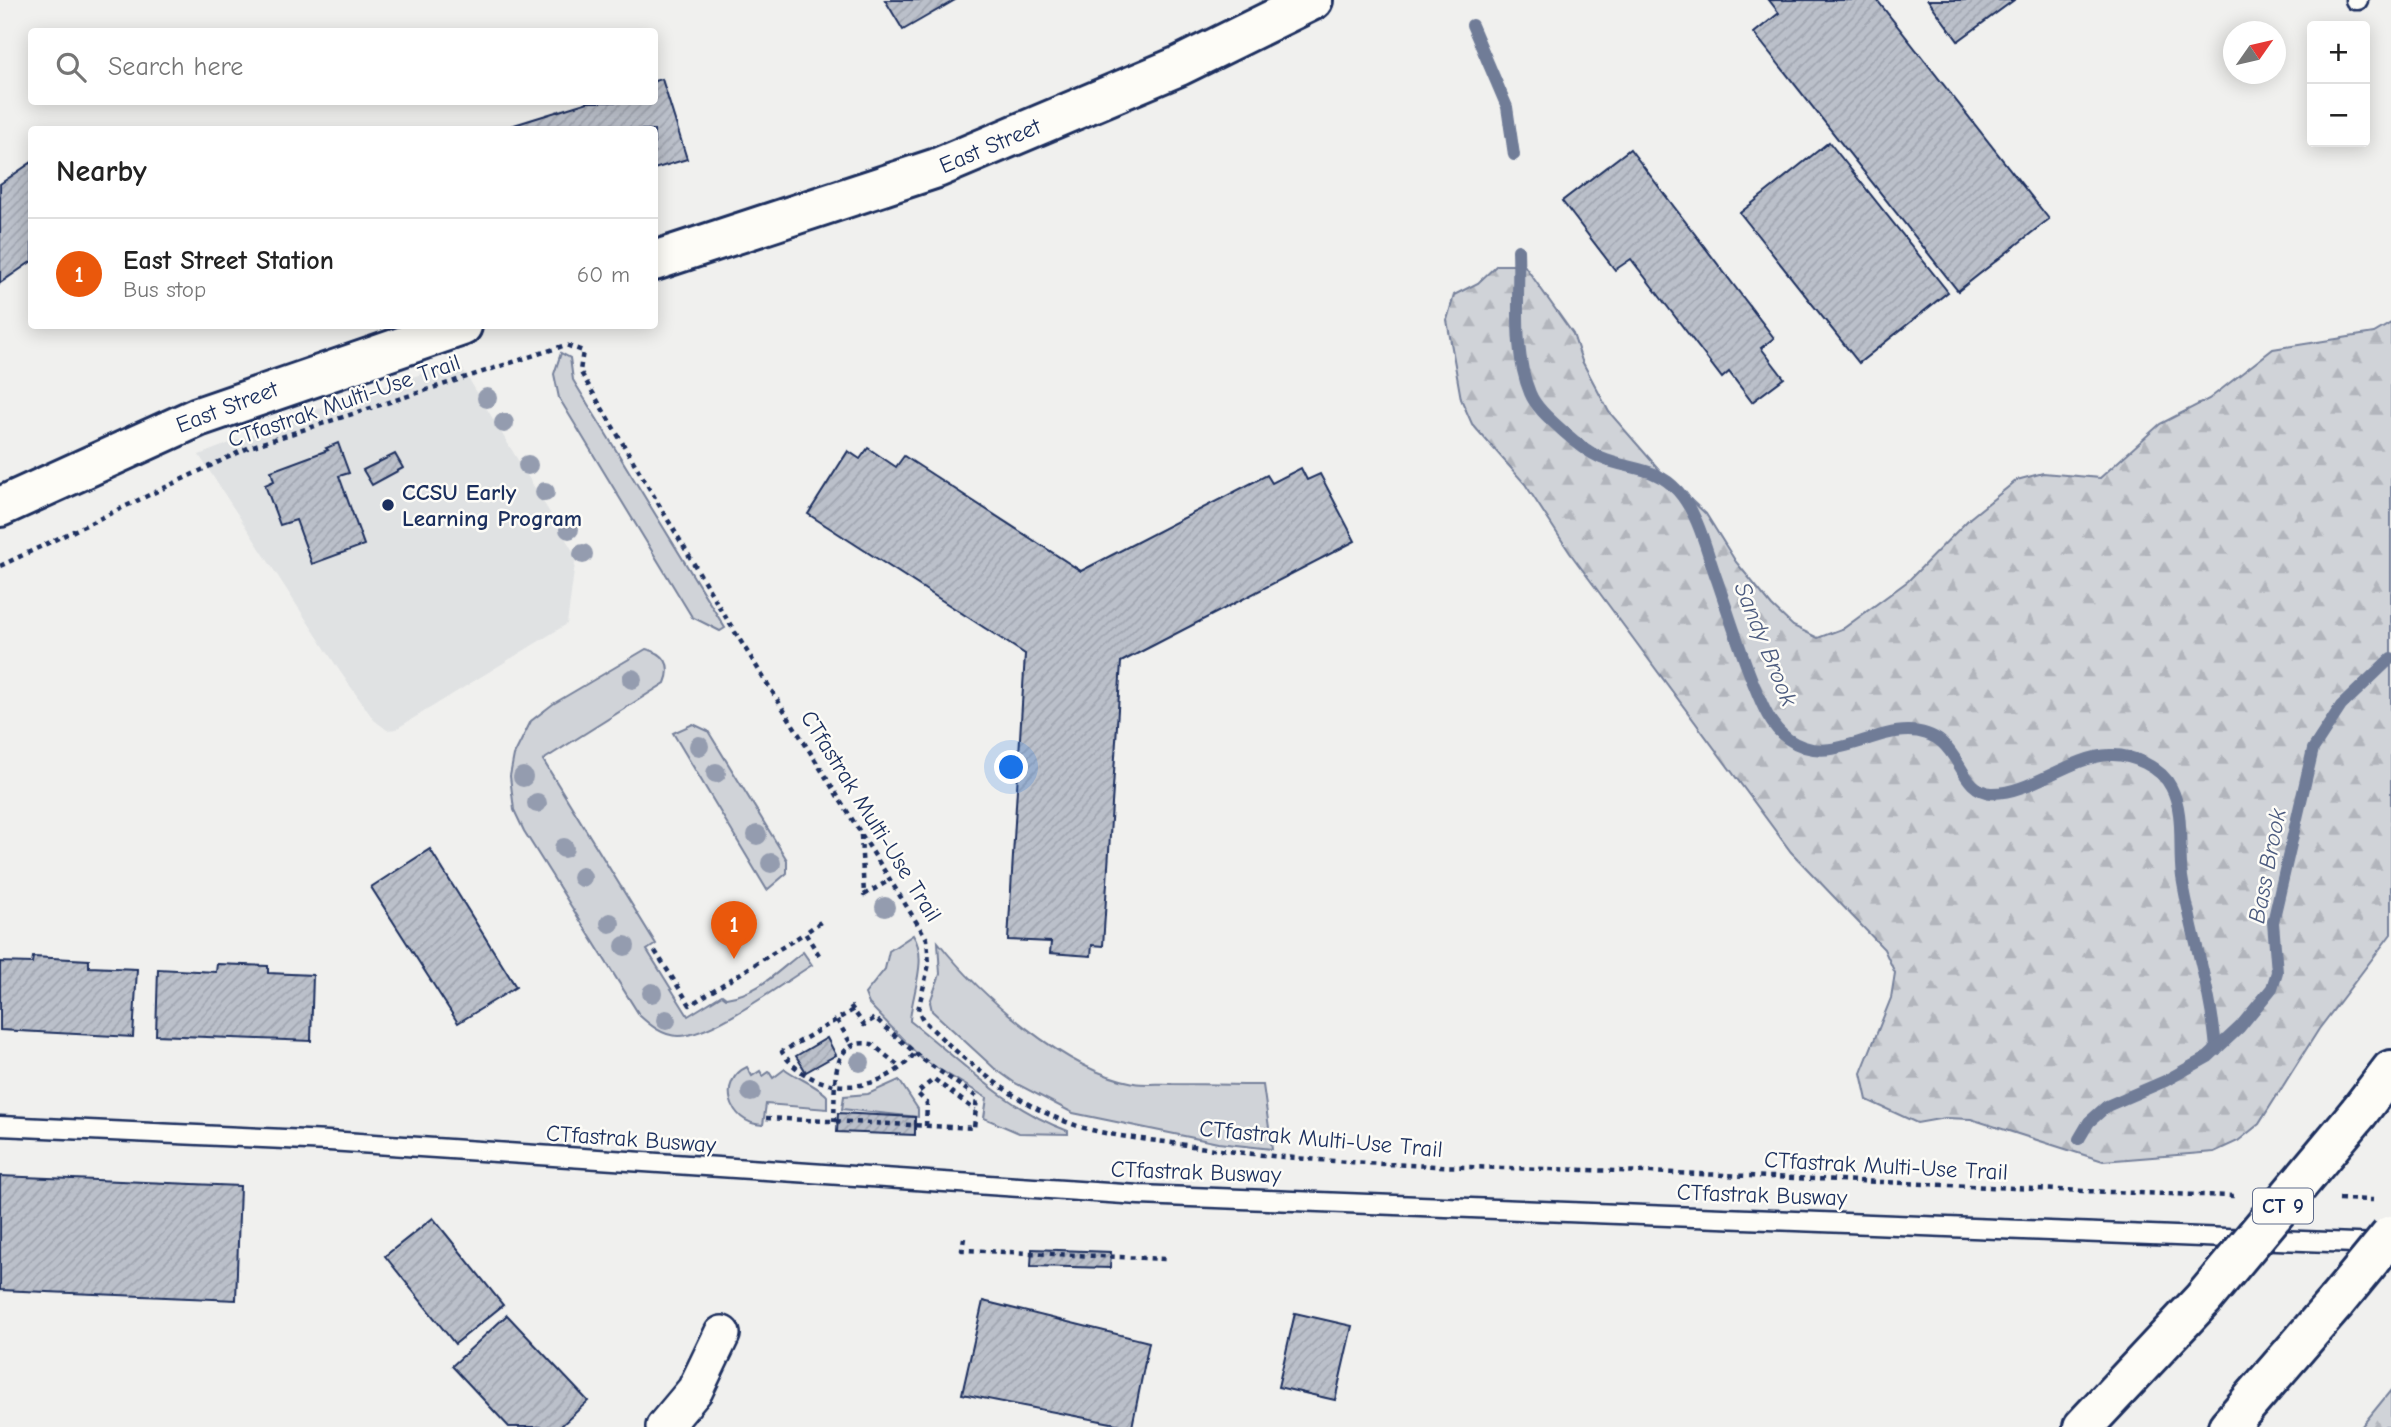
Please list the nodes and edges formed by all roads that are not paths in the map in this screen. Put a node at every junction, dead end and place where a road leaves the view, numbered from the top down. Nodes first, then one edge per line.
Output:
1 (1314, 0) edge
2 (658, 260) edge
3 (453, 329) edge
4 (0, 507) edge
5 (2391, 1070) edge
6 (0, 1126) edge
7 (2391, 1235) edge
8 (2391, 1245) edge
9 (722, 1334) dead end
10 (664, 1427) edge
11 (2083, 1427) edge
12 (2228, 1427) edge

1 - 2 main road, East Street
3 - 4 main road, East Street
5 - 11 main road, CT 9, bridge
6 - 8 lane, CTfastrak Busway
7 - 12 main road, bridge
9 - 10 street

